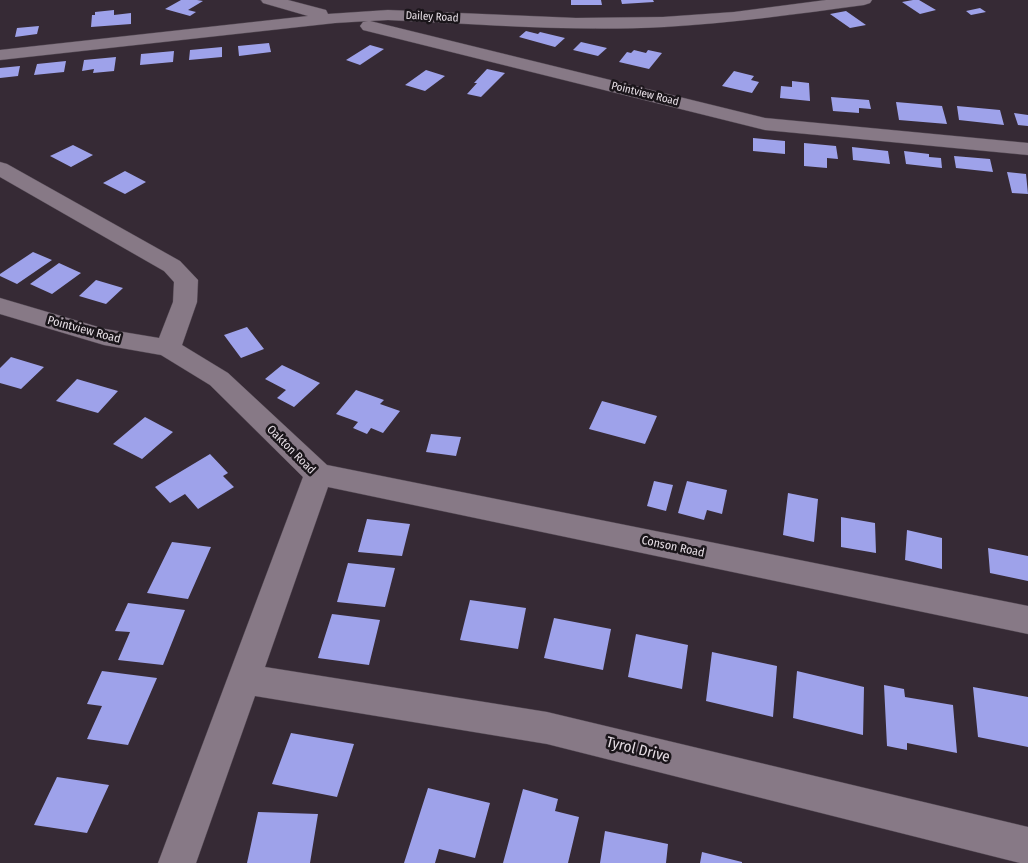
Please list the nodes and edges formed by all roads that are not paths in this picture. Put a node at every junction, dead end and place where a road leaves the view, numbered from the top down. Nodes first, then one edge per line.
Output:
1 (269, 0) edge
2 (864, 0) edge
3 (335, 18) junction
4 (0, 55) edge
5 (1028, 149) edge
6 (0, 168) edge
7 (0, 306) edge
8 (168, 348) junction
9 (318, 474) junction
10 (1028, 620) edge
11 (244, 679) junction
12 (1028, 846) edge
13 (177, 863) edge

1 - 3 street, Pointview Road
2 - 3 street, Dailey Road
3 - 4 street, Dailey Road
3 - 5 street, Pointview Road
6 - 8 street
7 - 8 street, Pointview Road
8 - 9 street, Oakton Road
9 - 10 street, Conson Road
9 - 11 street, Oakton Road
11 - 12 street, Tyrol Drive
11 - 13 street, Oakton Road

